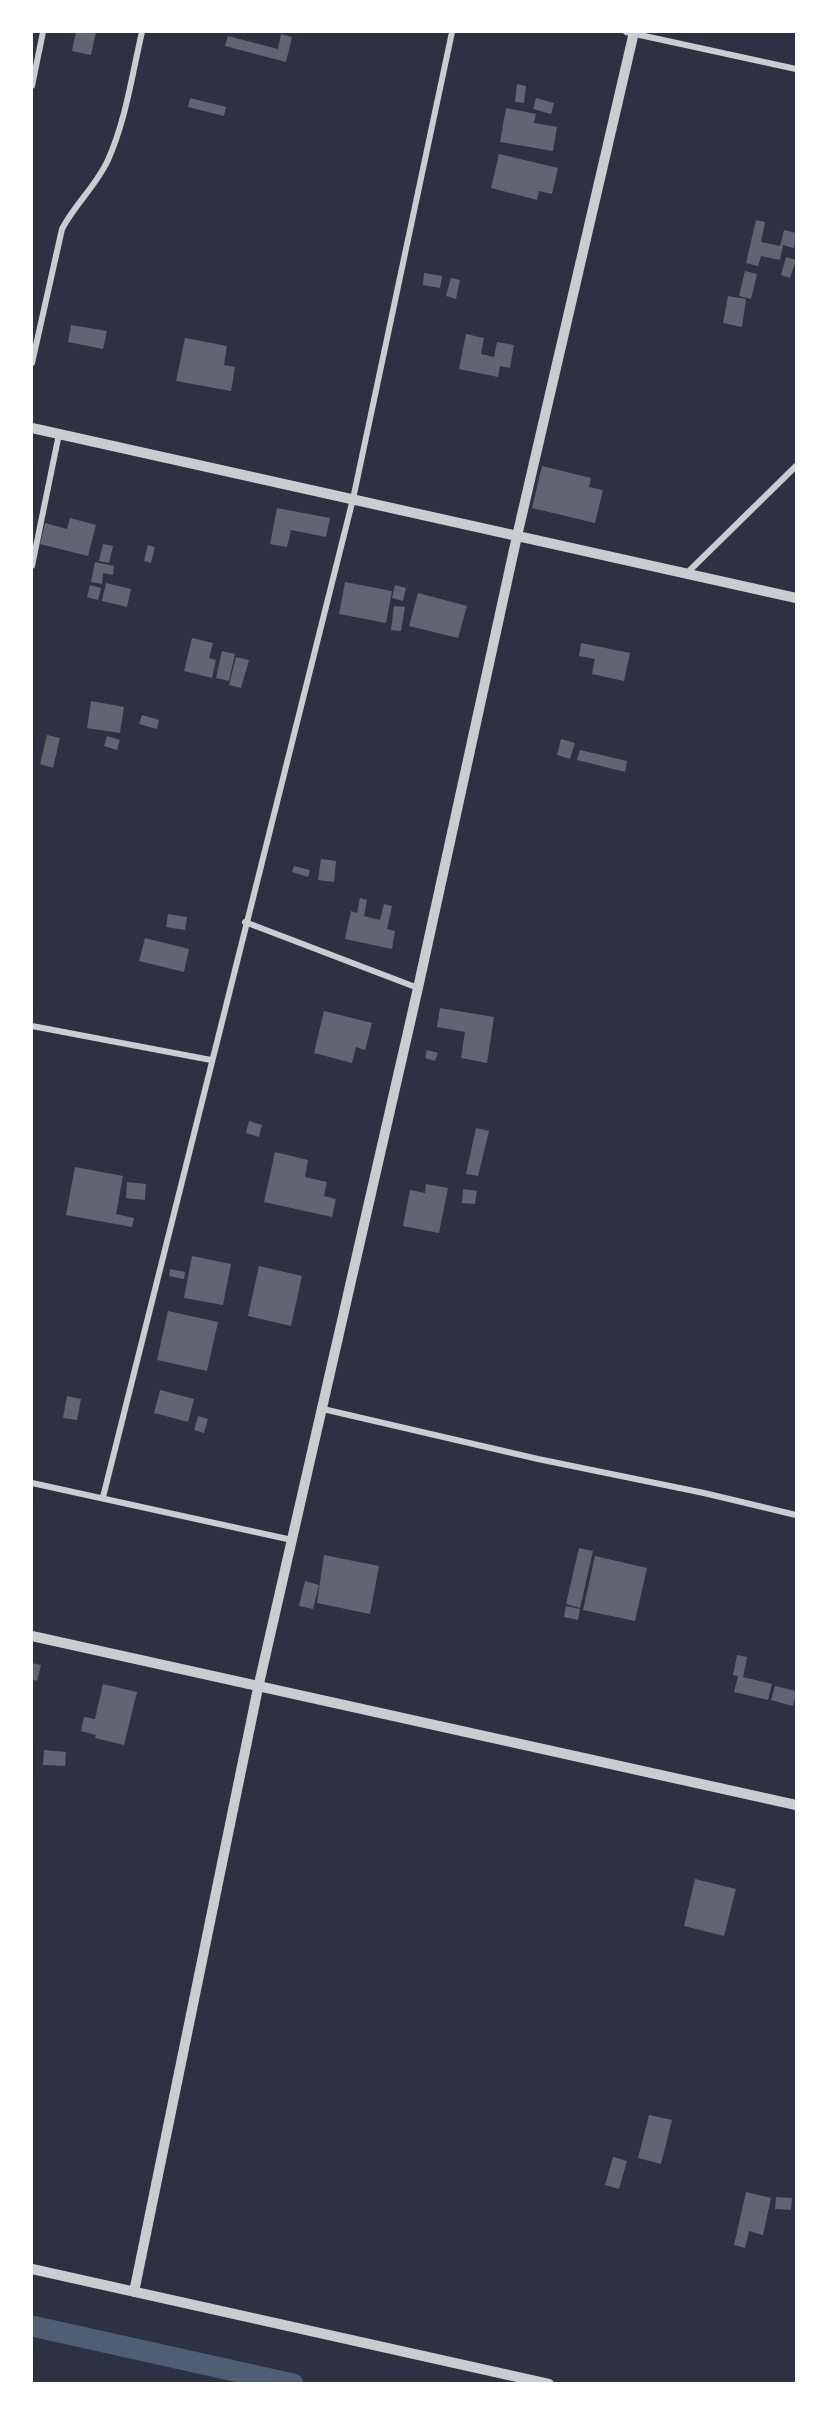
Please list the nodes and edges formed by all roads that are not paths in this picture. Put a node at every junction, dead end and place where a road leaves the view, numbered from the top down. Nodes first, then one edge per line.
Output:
1 (43, 32) edge
2 (142, 32) edge
3 (452, 32) edge
4 (632, 32) edge
5 (796, 69) edge
6 (32, 86) edge
7 (32, 363) edge
8 (32, 428) edge
9 (59, 434) junction
10 (796, 466) edge
11 (352, 500) junction
12 (517, 536) junction
13 (32, 566) edge
14 (686, 574) junction
15 (796, 598) edge
16 (246, 922) junction
17 (418, 988) junction
18 (32, 1026) edge
19 (212, 1060) junction
20 (323, 1409) junction
21 (32, 1483) edge
22 (103, 1497) junction
23 (796, 1515) edge
24 (292, 1540) junction
25 (32, 1636) edge
26 (258, 1688) junction
27 (796, 1805) edge
28 (32, 2269) edge
29 (134, 2292) junction
30 (549, 2384) edge

1 - 6 street
2 - 7 street
3 - 11 street
4 - 5 street
4 - 12 street
8 - 9 street
9 - 11 street
9 - 13 street
10 - 14 street
11 - 12 street
11 - 16 street
12 - 14 street
12 - 17 street
14 - 15 street
16 - 17 street
16 - 19 street
17 - 20 street
18 - 19 street
19 - 22 street
20 - 23 street
20 - 24 street
21 - 22 street
22 - 24 street
24 - 26 street
25 - 26 street
26 - 27 street
26 - 29 street
28 - 29 street
29 - 30 street

